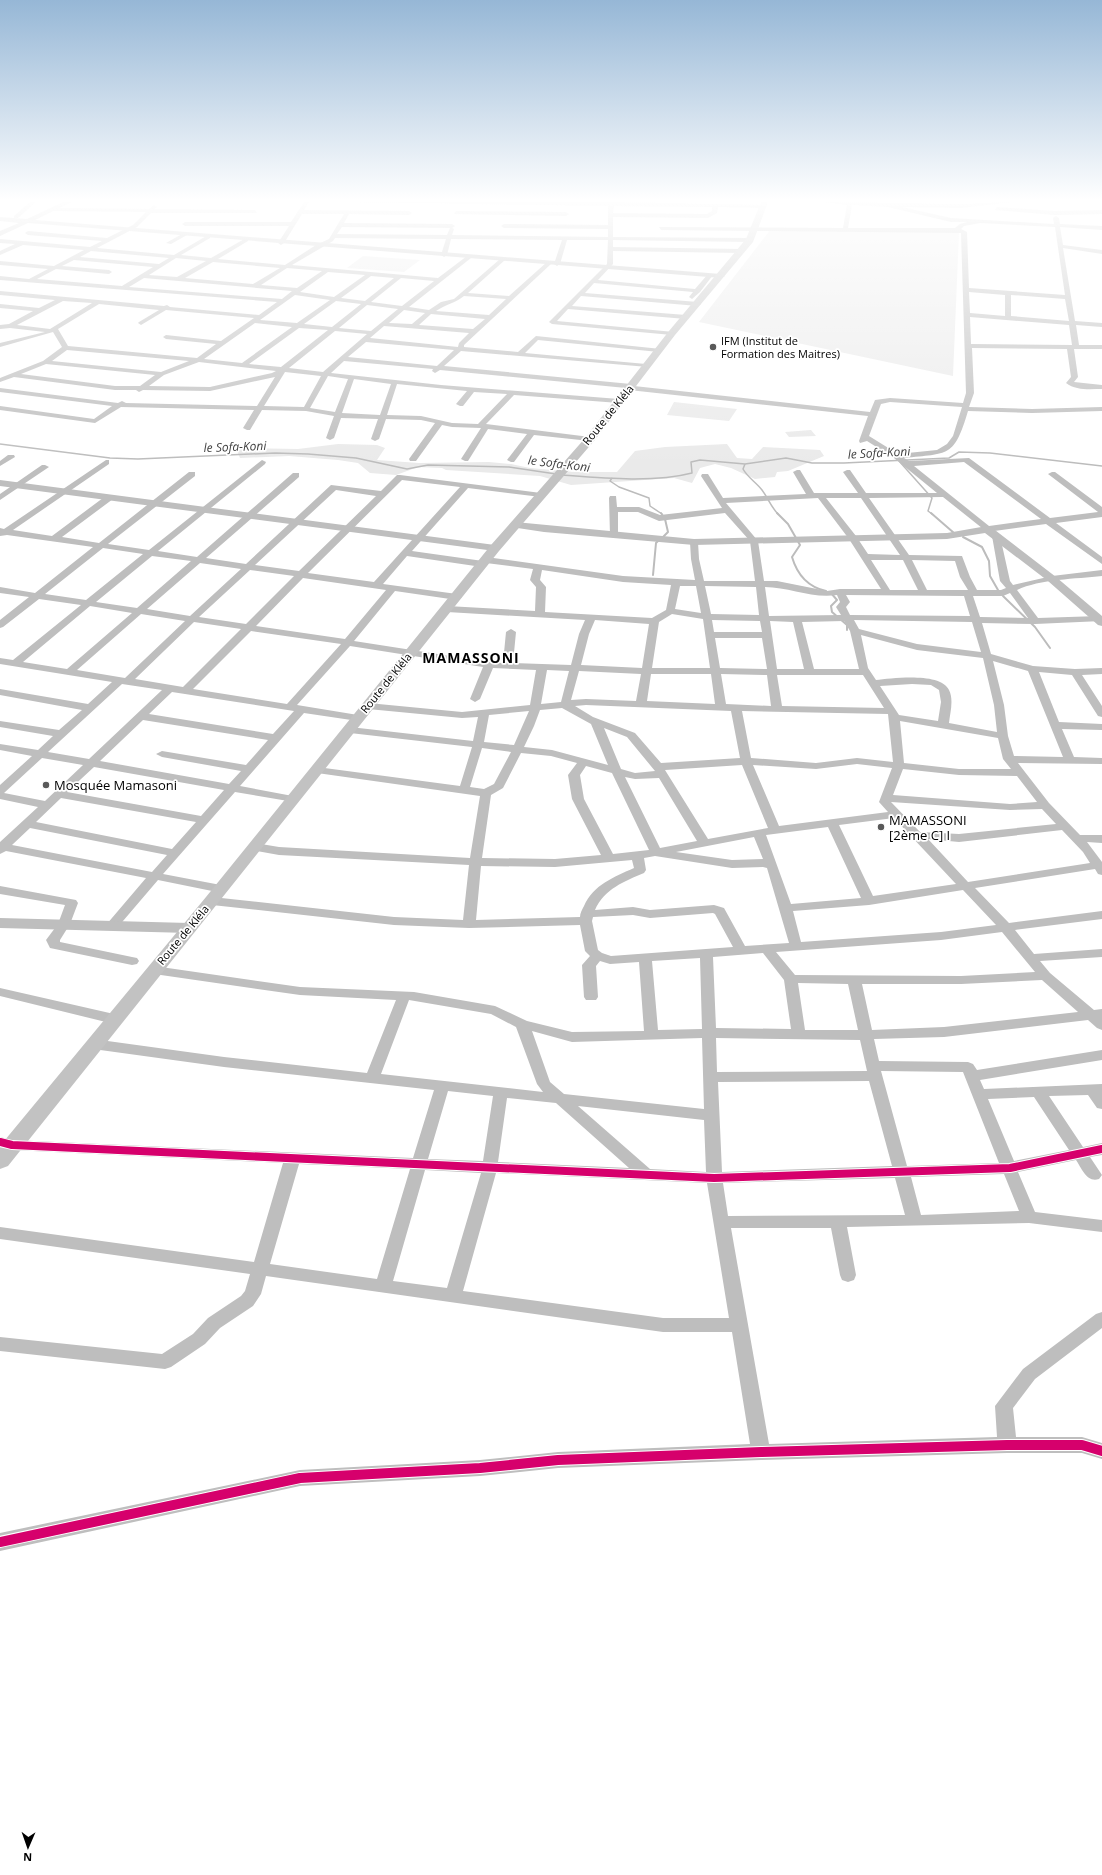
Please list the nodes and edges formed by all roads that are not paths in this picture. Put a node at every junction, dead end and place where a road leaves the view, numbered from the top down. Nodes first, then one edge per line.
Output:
1 (10, 290) edge
2 (120, 290) edge
3 (140, 290) edge
4 (161, 290) edge
5 (250, 290) edge
6 (279, 290) edge
7 (300, 290) edge
8 (349, 290) edge
9 (384, 290) edge
10 (427, 290) edge
11 (467, 290) edge
12 (520, 290) edge
13 (585, 290) edge
14 (641, 290) edge
15 (691, 290) edge
16 (698, 290) joint
17 (710, 290) edge
18 (965, 290) joint
19 (1068, 290) edge
20 (158, 291) junction
21 (296, 292) junction
22 (1008, 293) junction
23 (1, 294) edge
24 (188, 294) junction
25 (462, 294) junction
26 (580, 294) junction
27 (1069, 297) junction
28 (237, 298) junction
29 (510, 298) junction
30 (632, 298) junction
31 (61, 299) junction
32 (336, 299) junction
33 (282, 301) junction
34 (99, 302) junction
35 (367, 303) junction
36 (687, 303) junction
37 (698, 304) junction
38 (0, 306) edge
39 (164, 308) junction
40 (404, 308) junction
41 (566, 308) junction
42 (40, 310) junction
43 (430, 312) junction
44 (966, 315) junction
45 (260, 317) junction
46 (489, 317) junction
47 (686, 317) junction
48 (1008, 318) junction
49 (614, 320) junction
50 (253, 321) junction
51 (1073, 322) junction
52 (141, 323) dead end
53 (383, 324) junction
54 (1102, 324) edge
55 (298, 325) junction
56 (10, 326) junction
57 (414, 326) junction
58 (669, 326) junction
59 (0, 327) edge
60 (333, 329) junction
61 (53, 330) junction
62 (473, 331) junction
63 (372, 333) junction
64 (603, 333) dead end
65 (166, 337) dead end
66 (365, 340) junction
67 (223, 343) junction
68 (405, 343) junction
69 (0, 344) edge
70 (968, 346) junction
71 (1073, 347) junction
72 (1102, 347) edge
73 (66, 348) junction
74 (460, 348) junction
75 (588, 349) junction
76 (659, 350) junction
77 (520, 354) junction
78 (552, 357) junction
79 (388, 358) junction
80 (343, 359) junction
81 (198, 360) junction
82 (45, 362) junction
83 (243, 365) junction
84 (90, 366) junction
85 (646, 366) junction
86 (439, 368) junction
87 (283, 369) junction
88 (162, 374) junction
89 (326, 374) junction
90 (14, 375) junction
91 (352, 376) junction
92 (0, 380) edge
93 (395, 381) junction
94 (529, 381) junction
95 (69, 382) junction
96 (421, 384) junction
97 (630, 387) junction
98 (1102, 387) edge
99 (472, 388) junction
100 (140, 389) junction
101 (0, 390) edge
102 (49, 396) junction
103 (193, 397) junction
104 (619, 401) junction
105 (460, 404) dead end
106 (119, 405) junction
107 (965, 407) junction
108 (0, 408) edge
109 (258, 408) junction
110 (306, 409) junction
111 (1102, 409) edge
112 (872, 414) junction
113 (338, 415) junction
114 (383, 417) junction
115 (440, 422) junction
116 (483, 427) junction
117 (247, 428) dead end
118 (532, 432) junction
119 (330, 438) dead end
120 (375, 439) dead end
121 (590, 439) junction
122 (897, 456) junction
123 (10, 457) dead end
124 (413, 459) dead end
125 (464, 459) dead end
126 (512, 460) dead end
127 (106, 462) dead end
128 (262, 462) dead end
129 (0, 464) edge
130 (906, 464) junction
131 (45, 467) dead end
132 (797, 472) dead end
133 (847, 472) dead end
134 (192, 474) dead end
135 (1052, 474) dead end
136 (296, 475) dead end
137 (705, 476) dead end
138 (0, 483) edge
139 (466, 485) junction
140 (19, 486) junction
141 (63, 492) junction
142 (382, 494) junction
143 (541, 495) junction
144 (862, 495) junction
145 (945, 495) junction
146 (816, 496) junction
147 (110, 497) junction
148 (0, 498) edge
149 (612, 498) dead end
150 (720, 501) junction
151 (154, 504) junction
152 (613, 509) junction
153 (203, 510) junction
154 (727, 510) junction
155 (1102, 511) edge
156 (1102, 514) edge
157 (249, 516) junction
158 (1049, 521) junction
159 (298, 522) junction
160 (515, 525) junction
161 (346, 528) junction
162 (2, 533) edge
163 (992, 533) junction
164 (614, 535) junction
165 (419, 538) junction
166 (853, 538) junction
167 (894, 538) junction
168 (54, 539) junction
169 (754, 541) junction
170 (694, 542) junction
171 (100, 546) junction
172 (149, 552) junction
173 (404, 554) junction
174 (865, 556) junction
175 (906, 556) junction
176 (488, 557) junction
177 (199, 559) junction
178 (1102, 561) edge
179 (250, 566) junction
180 (538, 567) junction
181 (1102, 573) edge
182 (303, 574) junction
183 (1052, 579) junction
184 (676, 583) junction
185 (700, 583) junction
186 (760, 584) junction
187 (377, 585) junction
188 (392, 587) junction
189 (0, 590) edge
190 (1013, 590) junction
191 (835, 593) junction
192 (888, 593) junction
193 (924, 593) junction
194 (972, 594) junction
195 (38, 596) junction
196 (88, 603) junction
197 (452, 603) junction
198 (670, 610) junction
199 (140, 611) junction
200 (540, 614) junction
201 (707, 617) junction
202 (591, 618) junction
203 (765, 618) junction
204 (841, 618) junction
205 (192, 619) junction
206 (797, 619) junction
207 (977, 620) junction
208 (1100, 620) edge
209 (654, 621) junction
210 (1034, 621) junction
211 (0, 625) edge
212 (249, 627) junction
213 (855, 631) junction
214 (512, 632) dead end
215 (710, 635) junction
216 (767, 635) junction
217 (348, 642) junction
218 (411, 652) junction
219 (988, 656) junction
220 (0, 661) edge
221 (15, 663) junction
222 (489, 665) junction
223 (508, 666) junction
224 (542, 667) junction
225 (575, 668) junction
226 (1032, 669) junction
227 (647, 671) junction
228 (716, 671) junction
229 (1102, 671) edge
230 (69, 672) junction
231 (771, 672) junction
232 (810, 672) junction
233 (865, 672) junction
234 (1075, 672) junction
235 (124, 681) junction
236 (873, 683) junction
237 (169, 688) junction
238 (185, 691) junction
239 (0, 692) edge
240 (475, 698) dead end
241 (565, 705) junction
242 (642, 705) junction
243 (90, 708) junction
244 (296, 708) junction
245 (535, 708) junction
246 (721, 708) junction
247 (736, 708) junction
248 (777, 708) junction
249 (484, 712) junction
250 (893, 714) junction
251 (1102, 714) edge
252 (140, 716) junction
253 (359, 718) junction
254 (596, 722) junction
255 (0, 724) edge
256 (942, 725) junction
257 (1055, 725) junction
258 (1102, 727) edge
259 (62, 734) junction
260 (1003, 736) junction
261 (274, 738) junction
262 (478, 744) junction
263 (0, 747) edge
264 (518, 749) junction
265 (39, 754) junction
266 (162, 754) dead end
267 (1009, 759) junction
268 (1070, 760) junction
269 (746, 761) junction
270 (1102, 761) edge
271 (90, 763) junction
272 (583, 763) junction
273 (899, 765) junction
274 (249, 769) junction
275 (318, 770) junction
276 (660, 770) junction
277 (616, 772) junction
278 (1020, 773) junction
279 (2, 786) edge
280 (232, 788) junction
281 (464, 790) junction
282 (486, 793) junction
283 (58, 794) junction
284 (0, 796) edge
285 (887, 798) junction
286 (294, 799) junction
287 (46, 805) junction
288 (1045, 805) junction
289 (896, 814) junction
290 (205, 820) junction
291 (832, 823) junction
292 (27, 824) junction
293 (1066, 826) junction
294 (775, 830) junction
295 (759, 834) junction
296 (916, 835) junction
297 (1077, 838) junction
298 (1102, 839) edge
299 (705, 844) junction
300 (255, 847) junction
301 (1, 848) edge
302 (175, 853) junction
303 (656, 853) junction
304 (637, 856) junction
305 (609, 859) junction
306 (475, 862) junction
307 (772, 866) junction
308 (1100, 868) edge
309 (154, 876) junction
310 (964, 885) junction
311 (0, 890) edge
312 (217, 895) junction
313 (869, 901) junction
314 (786, 908) junction
315 (1102, 915) edge
316 (586, 917) junction
317 (0, 923) edge
318 (64, 924) junction
319 (469, 924) junction
320 (112, 925) junction
321 (189, 928) junction
322 (1006, 928) junction
323 (796, 946) junction
324 (766, 948) junction
325 (741, 950) junction
326 (706, 953) junction
327 (1102, 953) edge
328 (597, 956) junction
329 (645, 957) junction
330 (1030, 958) junction
331 (132, 961) dead end
332 (154, 970) junction
333 (1045, 976) junction
334 (791, 979) junction
335 (854, 980) junction
336 (0, 992) edge
337 (404, 996) junction
338 (591, 996) dead end
339 (1096, 1014) edge
340 (114, 1019) junction
341 (522, 1024) junction
342 (1102, 1025) edge
343 (709, 1033) junction
344 (799, 1035) junction
345 (866, 1035) junction
346 (650, 1036) junction
347 (93, 1044) junction
348 (1102, 1055) edge
349 (874, 1071) junction
350 (972, 1076) junction
351 (710, 1077) junction
352 (372, 1078) junction
353 (442, 1086) junction
354 (1097, 1090) edge
355 (501, 1092) junction
356 (1038, 1092) junction
357 (979, 1094) junction
358 (559, 1098) junction
359 (1102, 1104) edge
360 (711, 1115) junction
361 (6, 1144) edge
362 (1102, 1149) edge
363 (1079, 1154) junction
364 (293, 1157) junction
365 (0, 1161) edge
366 (419, 1163) junction
367 (490, 1167) junction
368 (1010, 1168) junction
369 (901, 1172) junction
370 (645, 1174) junction
371 (1094, 1175) dead end
372 (714, 1178) junction
373 (1030, 1217) junction
374 (838, 1221) junction
375 (915, 1221) junction
376 (722, 1222) junction
377 (1102, 1226) edge
378 (0, 1233) edge
379 (260, 1269) junction
380 (848, 1276) dead end
381 (383, 1286) junction
382 (453, 1296) junction
383 (1102, 1319) edge
384 (739, 1325) junction
385 (0, 1344) edge
386 (1007, 1445) junction
387 (1102, 1450) edge
388 (761, 1452) junction
389 (0, 1542) edge

1 - 23 street
2 - 34 street
3 - 20 street
4 - 20 street
5 - 28 street
6 - 21 street
7 - 21 street
8 - 32 street
9 - 35 street
10 - 40 street
11 - 25 street
12 - 29 street
13 - 26 street
14 - 30 street
15 - 16 street
16 - 36 street
17 - 37 main road, Route de Kléla
18 - 22 street
18 - 44 street
19 - 27 street
20 - 24 street
21 - 32 street
21 - 33 street
22 - 27 street
22 - 48 street
23 - 31 street
24 - 28 street
24 - 39 street
25 - 29 street
25 - 43 street
26 - 30 street
26 - 41 street
27 - 51 street
28 - 33 street
29 - 46 street
30 - 36 street
30 - 49 street
31 - 34 street
31 - 42 street
32 - 35 street
32 - 55 street
33 - 45 street
34 - 39 street
34 - 61 street
35 - 40 street
35 - 60 street
36 - 37 street
36 - 58 street
37 - 47 main road, Route de Kléla
38 - 42 street
39 - 45 street
39 - 52 street
40 - 43 street
40 - 53 street
41 - 49 street
41 - 49 street
42 - 56 street
43 - 46 street
43 - 57 street
44 - 48 street
44 - 70 street
45 - 50 street
46 - 62 street
47 - 58 main road, Route de Kléla
47 - 58 street
48 - 51 street
49 - 58 street
49 - 58 street
49 - 64 street
50 - 55 street
50 - 67 street
51 - 54 street
51 - 71 street
53 - 57 street
53 - 63 street
55 - 60 street
55 - 83 street
56 - 59 street
56 - 61 street
57 - 62 street
58 - 76 main road, Route de Kléla
60 - 63 street
60 - 87 street
61 - 69 street
61 - 73 street
62 - 74 street
63 - 66 street
65 - 67 street
66 - 68 street
66 - 80 street
67 - 81 street
68 - 74 street
68 - 79 street
70 - 71 street
70 - 107 street
71 - 72 street
71 - 98 street
73 - 81 street
73 - 82 street
74 - 77 street
74 - 86 street
75 - 76 street
75 - 77 street
75 - 78 street
75 - 85 street
76 - 85 main road, Route de Kléla
77 - 78 street
78 - 94 street
79 - 80 street
79 - 86 street
80 - 89 street
81 - 83 street
81 - 88 street
82 - 84 street
82 - 90 street
83 - 87 street
84 - 88 street
84 - 95 street
85 - 97 main road, Route de Kléla
86 - 94 street
86 - 96 street
87 - 89 street
87 - 103 street
87 - 109 street
88 - 100 street
89 - 91 street
89 - 110 street
90 - 92 street
90 - 95 street
91 - 93 street
91 - 113 street
93 - 96 street
93 - 114 street
94 - 97 street
94 - 99 street
94 - 104 street
94 - 116 street
95 - 100 street
95 - 102 street
96 - 99 street
97 - 104 main road, Route de Kléla
97 - 112 street
99 - 105 street
100 - 103 street
100 - 106 street
101 - 102 street
102 - 106 street
103 - 106 street
103 - 109 street
104 - 121 main road, Route de Kléla
106 - 108 street
107 - 111 street
107 - 112 street
107 - 122 street
109 - 110 street
109 - 117 street
110 - 113 street
112 - 122 street
113 - 114 street
113 - 119 street
114 - 115 street
114 - 120 street
115 - 116 street
115 - 124 street
116 - 118 street
116 - 125 street
118 - 121 street
118 - 126 street
121 - 143 main road, Route de Kléla
122 - 130 street
123 - 129 street
127 - 141 street
128 - 153 street
130 - 145 street
130 - 158 street
131 - 140 street
132 - 146 street
133 - 144 street
134 - 151 street
135 - 155 street
136 - 157 street
137 - 150 street
138 - 140 street
139 - 142 street
139 - 143 street
139 - 165 street
140 - 141 street
140 - 148 street
141 - 147 street
141 - 162 street
142 - 159 street
142 - 161 street
143 - 160 main road, Route de Kléla
144 - 145 street
144 - 146 street
144 - 167 street
145 - 163 street
146 - 150 street
146 - 166 street
147 - 151 street
147 - 168 street
149 - 152 street
150 - 154 street
151 - 153 street
151 - 171 street
152 - 154 street
152 - 164 street
153 - 157 street
153 - 172 street
154 - 169 street
156 - 158 street
157 - 159 street
157 - 177 street
158 - 163 street
158 - 178 street
159 - 161 street
159 - 179 street
160 - 164 street
160 - 176 main road, Route de Kléla
161 - 165 street
161 - 182 street
162 - 168 street
163 - 167 street
163 - 183 street
163 - 190 street
164 - 170 street
165 - 173 street
165 - 176 street
166 - 167 street
166 - 169 street
166 - 174 street
167 - 175 street
168 - 171 street
169 - 170 street
169 - 186 street
170 - 185 street
171 - 172 street
171 - 195 street
172 - 177 street
172 - 196 street
173 - 176 street
173 - 187 street
174 - 175 street
174 - 192 street
175 - 193 street
175 - 194 street
176 - 180 street
176 - 197 main road, Route de Kléla
177 - 179 street
177 - 199 street
179 - 182 street
179 - 205 street
180 - 184 street
180 - 200 street
181 - 183 street
182 - 187 street
182 - 212 street
183 - 190 street
183 - 208 street
184 - 185 street
184 - 198 street
185 - 186 street
185 - 201 street
186 - 191 street
186 - 203 street
187 - 188 street
188 - 197 street
188 - 217 street
189 - 195 street
190 - 194 street
190 - 210 street
191 - 192 street
191 - 204 street
192 - 193 street
193 - 194 street
194 - 207 street
195 - 196 street
195 - 211 street
196 - 199 street
196 - 221 street
197 - 200 street
197 - 218 main road, Route de Kléla
198 - 201 street
198 - 209 street
199 - 205 street
199 - 230 street
200 - 202 street
201 - 203 street
201 - 215 street
202 - 209 street
202 - 225 street
203 - 206 street
203 - 216 street
204 - 206 street
204 - 207 street
204 - 213 street
205 - 212 street
205 - 235 street
206 - 232 street
207 - 210 street
207 - 219 street
208 - 210 street
209 - 227 street
212 - 217 street
212 - 238 street
213 - 219 street
213 - 233 street
214 - 223 street
215 - 216 street
215 - 228 street
216 - 231 street
217 - 218 street
217 - 244 street
218 - 222 street
218 - 253 main road, Route de Kléla
219 - 226 street
219 - 260 street
220 - 221 street
221 - 230 street
222 - 223 street
222 - 240 street
223 - 224 street
224 - 225 street
224 - 245 street
225 - 227 street
225 - 241 street
226 - 234 street
226 - 257 street
227 - 228 street
227 - 242 street
228 - 231 street
228 - 246 street
229 - 234 street
230 - 235 street
231 - 232 street
231 - 248 street
232 - 233 street
233 - 236 street
234 - 251 street
235 - 237 street
235 - 243 street
236 - 250 street
236 - 256 street
237 - 238 street
237 - 252 street
238 - 244 street
239 - 243 street
241 - 242 street
241 - 245 street
241 - 254 street
242 - 246 street
243 - 259 street
244 - 253 street
244 - 261 street
245 - 249 street
245 - 264 street
246 - 247 street
247 - 248 street
247 - 269 street
248 - 250 street
249 - 253 street
249 - 262 street
250 - 256 street
250 - 273 street
252 - 261 street
252 - 271 street
253 - 262 street
253 - 275 main road, Route de Kléla
254 - 276 street
254 - 277 street
255 - 259 street
256 - 260 street
257 - 258 street
257 - 268 street
259 - 265 street
260 - 267 street
261 - 274 street
262 - 264 street
262 - 281 street
263 - 265 street
264 - 272 street
264 - 282 street
265 - 271 street
265 - 279 street
266 - 274 street
267 - 268 street
267 - 278 street
268 - 270 street
269 - 273 street
269 - 276 street
269 - 294 street
271 - 280 street
271 - 283 street
272 - 277 street
272 - 305 street
273 - 278 street
273 - 285 street
274 - 280 street
275 - 281 street
275 - 286 main road, Route de Kléla
276 - 277 street
276 - 299 street
277 - 303 street
278 - 288 street
280 - 286 street
280 - 290 street
281 - 282 street
282 - 306 street
283 - 287 street
283 - 290 street
284 - 287 street
285 - 288 street
285 - 289 street
286 - 300 main road, Route de Kléla
287 - 292 street
288 - 293 street
289 - 291 street
289 - 296 street
290 - 302 street
291 - 294 street
291 - 313 street
292 - 301 street
292 - 302 street
293 - 296 street
293 - 297 street
294 - 295 street
295 - 299 street
295 - 307 street
296 - 310 street
297 - 298 street
297 - 308 street
299 - 303 street
300 - 306 street
300 - 312 main road, Route de Kléla
301 - 309 street
302 - 309 street
303 - 304 street
303 - 307 street
304 - 305 street
304 - 316 street
305 - 306 street
306 - 319 street
307 - 314 street
308 - 310 street
309 - 312 street
309 - 320 street
310 - 313 street
310 - 322 street
311 - 318 street
312 - 319 street
312 - 321 main road, Route de Kléla
313 - 314 street
314 - 323 street
315 - 322 street
316 - 319 street
316 - 325 street
316 - 328 street
317 - 318 street
318 - 320 street
318 - 331 street
320 - 321 street
321 - 332 main road, Route de Kléla
322 - 323 street
322 - 330 street
323 - 324 street
324 - 325 street
324 - 334 street
325 - 326 street
326 - 329 street
326 - 343 street
327 - 330 street
328 - 329 street
328 - 338 street
329 - 346 street
330 - 333 street
332 - 337 street
332 - 340 main road, Route de Kléla
333 - 335 street
333 - 339 street
334 - 335 street
334 - 344 street
335 - 345 street
336 - 340 street
337 - 341 street
337 - 352 street
339 - 342 street
339 - 345 street
340 - 347 main road, Route de Kléla
341 - 346 street
341 - 358 street
343 - 344 street
343 - 346 street
343 - 351 street
344 - 345 street
345 - 349 street
347 - 352 street
347 - 361 main road, Route de Kléla
348 - 350 street
349 - 350 street
349 - 351 street
349 - 369 street
350 - 357 street
351 - 360 street
352 - 353 street
353 - 355 street
353 - 366 street
354 - 356 street
354 - 359 street
355 - 358 street
355 - 367 street
356 - 357 street
356 - 363 street
357 - 368 street
358 - 360 street
358 - 370 street
360 - 372 street
361 - 364 street
361 - 365 main road, Route de Kléla
362 - 363 street
363 - 368 street
363 - 371 street
364 - 366 street
364 - 379 street
366 - 367 street
366 - 381 street
367 - 370 street
367 - 382 street
368 - 369 street
368 - 373 street
369 - 372 street
369 - 375 street
370 - 372 street
372 - 376 street
373 - 375 street
373 - 377 street
374 - 375 street
374 - 376 street
374 - 380 street
376 - 384 street
378 - 379 street
379 - 381 street
379 - 385 street
381 - 382 street
382 - 384 street
383 - 386 street
384 - 388 street
386 - 387 street
386 - 388 street
388 - 389 street

